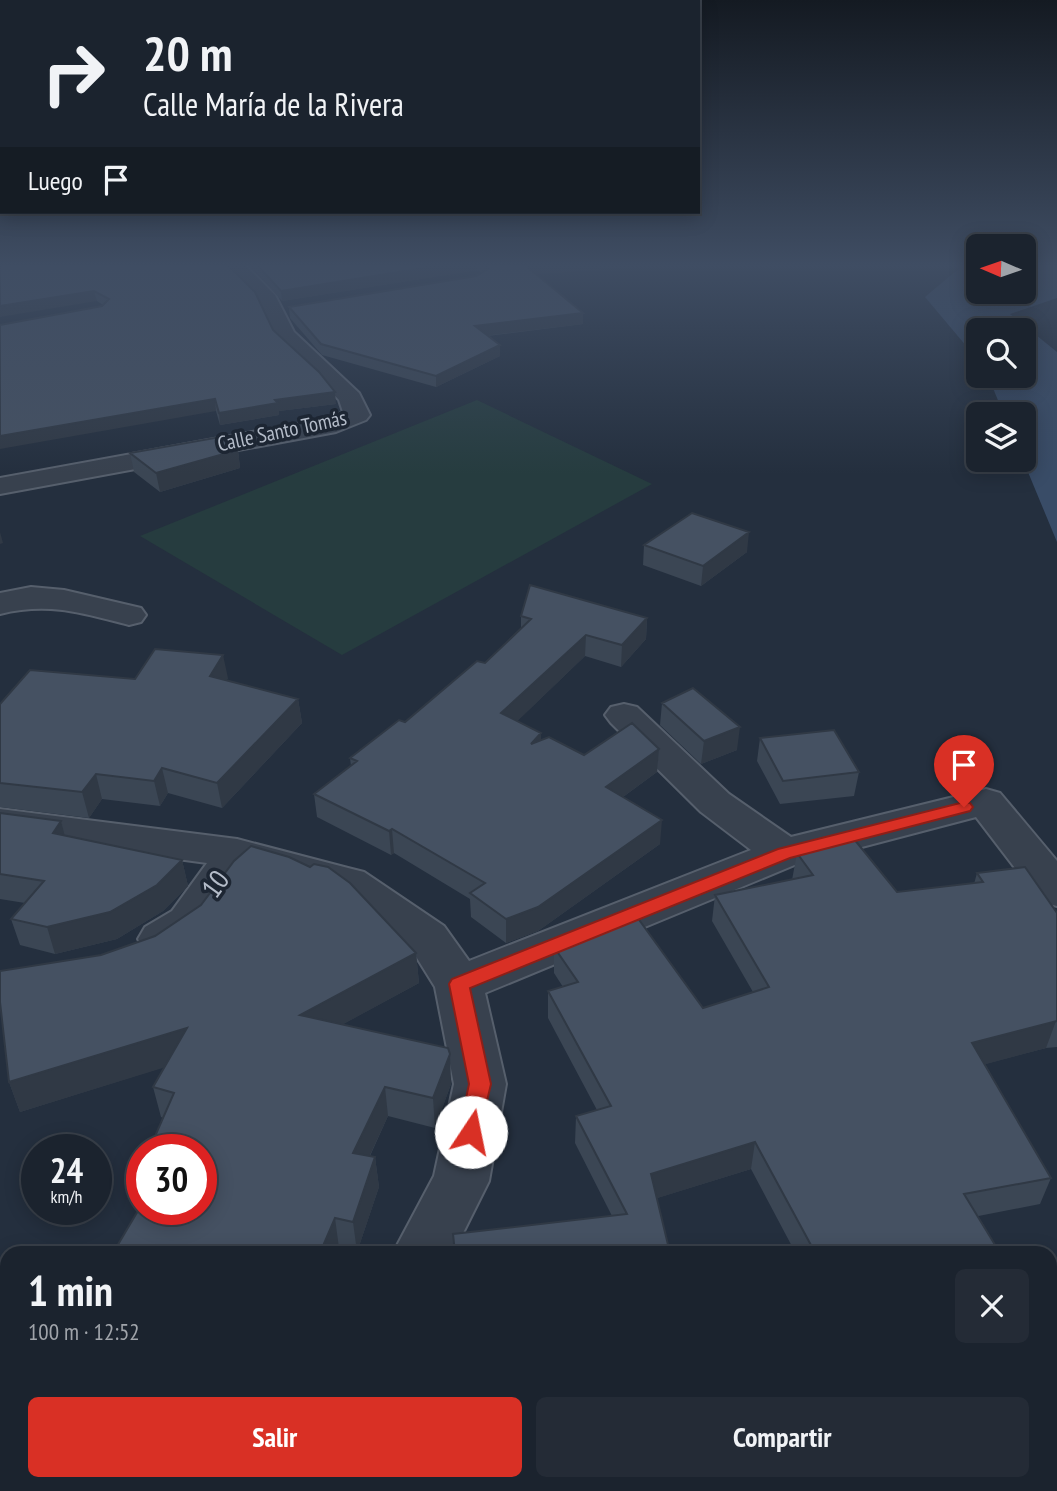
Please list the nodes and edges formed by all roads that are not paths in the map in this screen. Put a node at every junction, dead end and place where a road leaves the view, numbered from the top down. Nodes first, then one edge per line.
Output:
1 (284, 335) edge
2 (0, 486) edge
3 (0, 604) edge
4 (130, 615) dead end
5 (624, 715) dead end
6 (0, 822) edge
7 (237, 853) junction
8 (784, 853) junction
9 (1057, 891) edge
10 (127, 958) edge
11 (459, 984) junction
12 (426, 1246) edge

1 - 2 street, Calle Santo Tomás
3 - 4 street
5 - 8 street
6 - 7 street
7 - 10 street, 10
7 - 11 street
8 - 9 street
8 - 11 street
11 - 12 street

